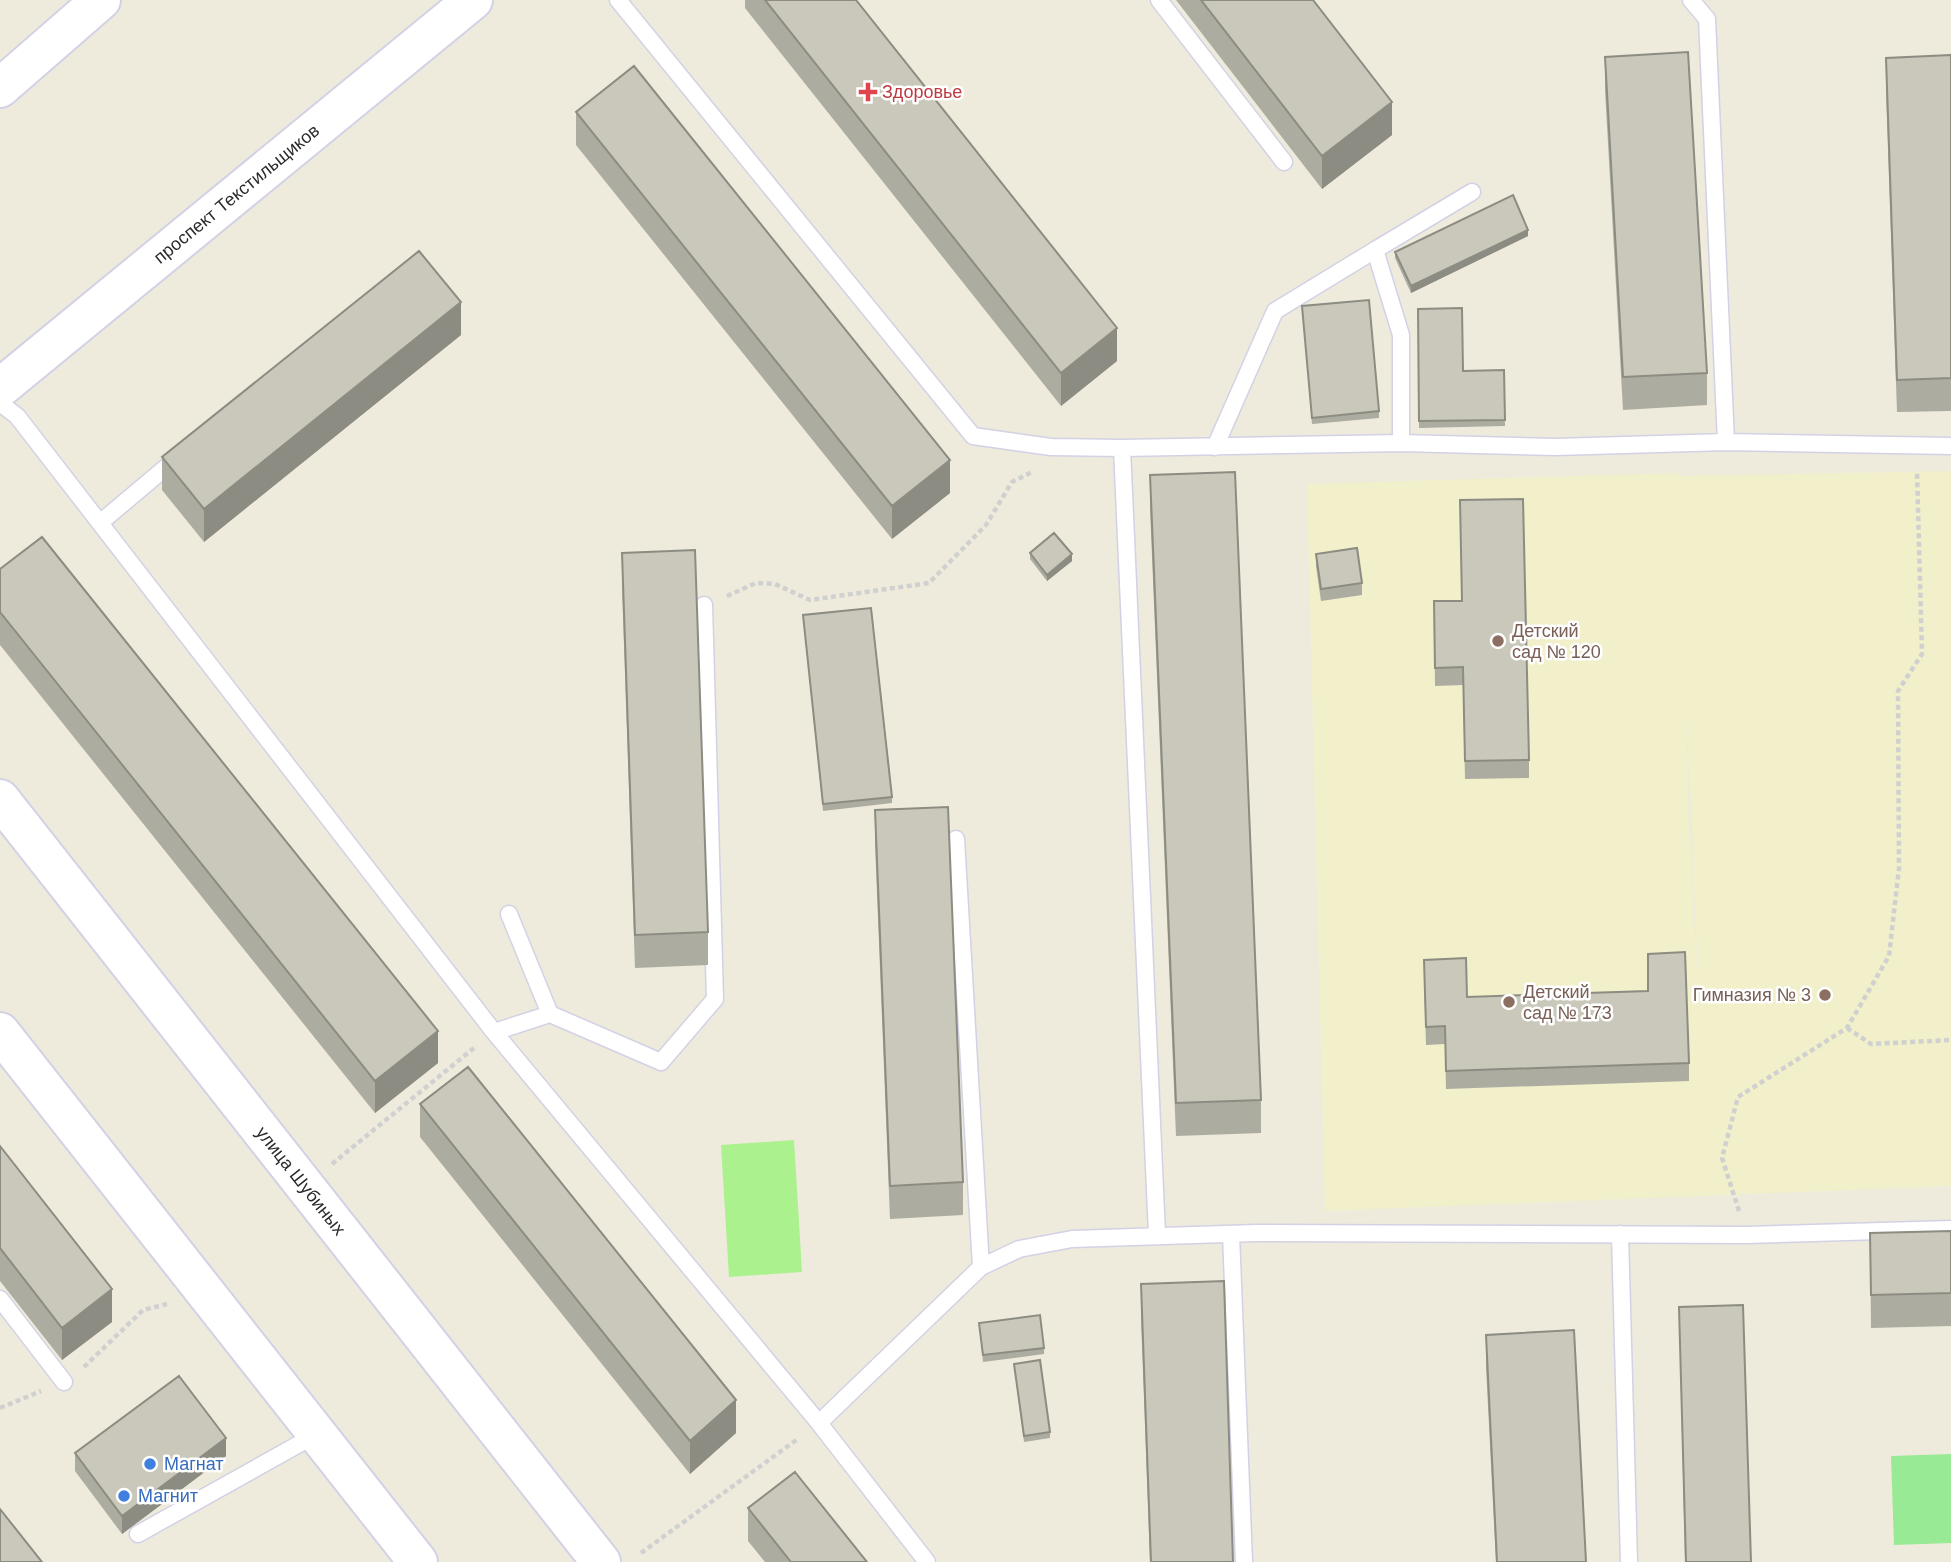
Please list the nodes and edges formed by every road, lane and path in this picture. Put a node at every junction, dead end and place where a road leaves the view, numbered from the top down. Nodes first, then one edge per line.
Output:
1 (101, 0) edge
2 (473, 0) edge
3 (618, 0) edge
4 (1159, 0) edge
5 (1691, 0) edge
6 (0, 88) edge
7 (1284, 162) dead end
8 (1472, 191) dead end
9 (1375, 250) junction
10 (0, 388) edge
11 (0, 403) edge
12 (1726, 442) junction
13 (1401, 443) junction
14 (1917, 446) junction
15 (1951, 446) edge
16 (1215, 447) junction
17 (1122, 448) junction
18 (185, 451) edge
19 (1046, 466) dead end
20 (101, 522) junction
21 (704, 605) joint
22 (0, 799) edge
23 (957, 839) dead end
24 (509, 914) dead end
25 (550, 1014) junction
26 (1847, 1028) junction
27 (0, 1032) edge
28 (494, 1032) junction
29 (1951, 1040) edge
30 (326, 1169) dead end
31 (1951, 1229) edge
32 (1231, 1234) junction
33 (1620, 1234) junction
34 (1157, 1235) junction
35 (1746, 1236) junction
36 (981, 1267) junction
37 (206, 1294) junction
38 (0, 1299) edge
39 (64, 1382) junction
40 (0, 1408) edge
41 (819, 1423) junction
42 (317, 1434) junction
43 (138, 1534) dead end
44 (641, 1553) dead end
45 (418, 1562) edge
46 (601, 1562) edge
47 (927, 1562) edge
48 (1244, 1562) edge
49 (1629, 1562) edge

1 - 6 main road
2 - 10 main road, проспект Текстильщиков
3 - 17 lane
4 - 7 lane
5 - 12 lane
8 - 9 lane
9 - 13 lane
9 - 16 lane
11 - 20 lane
12 - 13 lane
12 - 14 lane
13 - 16 lane
14 - 15 lane
14 - 26 path
16 - 17 lane
17 - 34 lane
18 - 20 lane
19 - 21 path
20 - 28 lane
21 - 25 lane
22 - 46 main road, улица Шубиных
23 - 36 lane
24 - 25 lane
25 - 28 lane
26 - 29 path
26 - 35 path
27 - 37 main road
28 - 30 path
28 - 41 lane
31 - 35 lane
32 - 33 lane
32 - 34 lane
32 - 48 lane
33 - 35 lane
33 - 49 lane
34 - 36 lane
36 - 41 lane
37 - 39 path
37 - 42 main road
38 - 39 lane
39 - 40 path
41 - 44 path
41 - 47 lane
42 - 43 lane
42 - 45 main road

